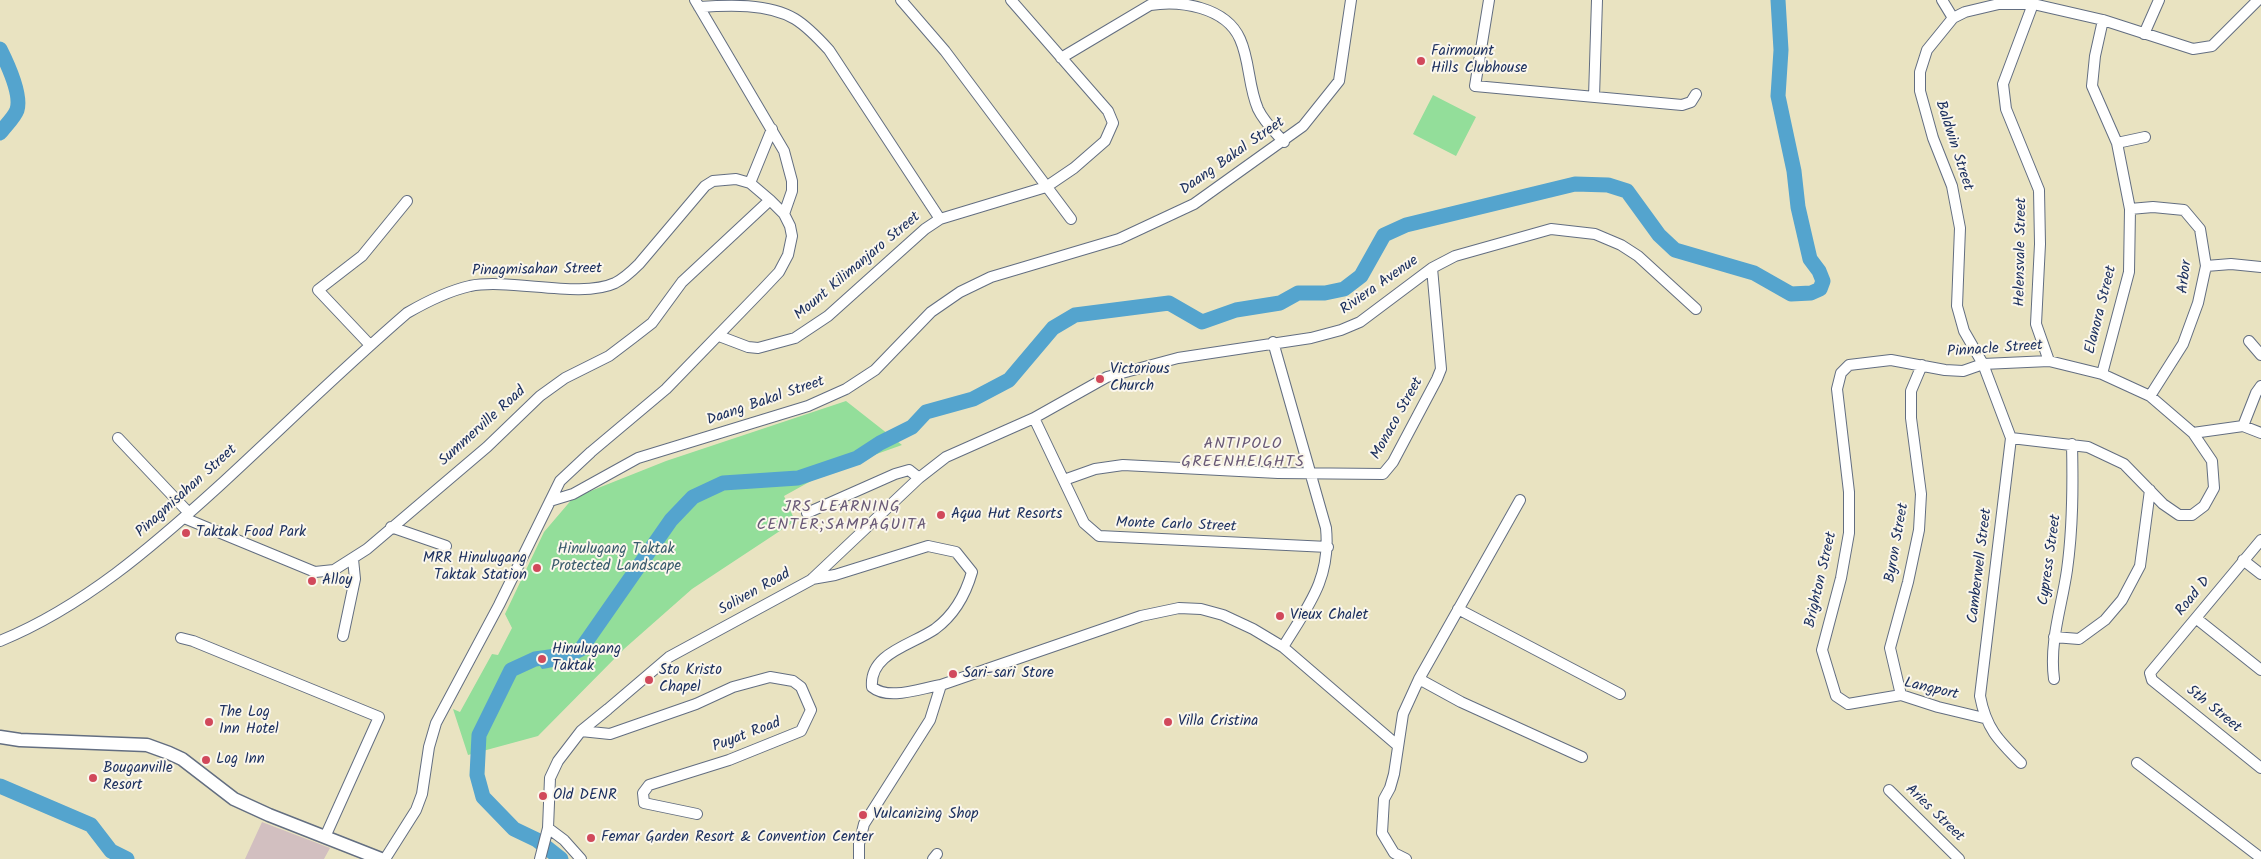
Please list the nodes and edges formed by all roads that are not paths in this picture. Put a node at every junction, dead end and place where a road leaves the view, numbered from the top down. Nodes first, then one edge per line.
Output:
1 (901, 0) edge
2 (1011, 0) edge
3 (1351, 0) edge
4 (1489, 0) edge
5 (1597, 0) edge
6 (1942, 0) edge
7 (2159, 0) edge
8 (2258, 0) edge
9 (696, 3) edge
10 (2033, 4) junction
11 (1953, 18) junction
12 (2103, 20) junction
13 (2144, 34) junction
14 (1061, 58) junction
15 (1696, 94) dead end
16 (1594, 97) junction
17 (772, 129) junction
18 (2145, 137) dead end
19 (1284, 142) junction
20 (2117, 143) junction
21 (750, 183) junction
22 (1046, 187) junction
23 (770, 200) junction
24 (407, 201) dead end
25 (2130, 209) junction
26 (784, 214) junction
27 (940, 219) junction
28 (1071, 219) dead end
29 (2206, 266) junction
30 (2261, 267) edge
31 (1432, 268) junction
32 (1696, 309) dead end
33 (719, 336) junction
34 (2249, 341) dead end
35 (1273, 342) junction
36 (370, 344) junction
37 (2261, 355) edge
38 (2049, 361) junction
39 (1983, 364) junction
40 (1922, 365) junction
41 (1841, 373) joint
42 (2102, 374) junction
43 (2261, 386) edge
44 (2150, 396) junction
45 (1034, 418) junction
46 (2243, 426) junction
47 (2261, 432) edge
48 (2193, 433) junction
49 (118, 438) dead end
50 (2011, 438) junction
51 (2072, 444) junction
52 (1310, 472) junction
53 (919, 478) junction
54 (1064, 480) junction
55 (2150, 490) junction
56 (1520, 500) dead end
57 (550, 501) junction
58 (807, 513) dead end
59 (186, 515) junction
60 (391, 527) junction
61 (2261, 540) edge
62 (446, 546) dead end
63 (1328, 547) junction
64 (353, 559) junction
65 (2243, 560) junction
66 (2261, 574) edge
67 (811, 580) junction
68 (1458, 609) junction
69 (2197, 619) junction
70 (343, 636) dead end
71 (2054, 637) junction
72 (181, 638) dead end
73 (0, 641) edge
74 (1283, 647) junction
75 (2261, 670) edge
76 (2150, 672) joint
77 (1419, 679) junction
78 (2054, 679) dead end
79 (941, 684) junction
80 (1620, 694) dead end
81 (1901, 696) junction
82 (1841, 701) joint
83 (1984, 718) junction
84 (581, 731) junction
85 (0, 737) edge
86 (1397, 745) junction
87 (1582, 757) dead end
88 (2021, 763) dead end
89 (2137, 763) dead end
90 (2261, 768) edge
91 (1889, 790) dead end
92 (697, 814) dead end
93 (548, 831) junction
94 (325, 836) junction
95 (541, 858) edge
96 (2261, 858) edge
97 (381, 859) edge
98 (385, 859) edge
99 (581, 859) edge
100 (859, 859) edge
101 (1406, 859) edge
102 (1959, 859) edge

1 - 22 street
2 - 14 street, Mount Kilimanjaro Street
3 - 19 street, Daang Bakal Street
4 - 16 street
5 - 16 street
6 - 11 street
7 - 13 street
8 - 13 street
9 - 17 street
9 - 27 street
10 - 11 street
10 - 12 street
10 - 38 street, Helensvale Street
11 - 39 street, Baldwin Street
12 - 13 street
12 - 20 street, Elanora Street
14 - 19 street
14 - 22 street, Mount Kilimanjaro Street
15 - 16 street
17 - 21 street
17 - 26 street
18 - 20 street
19 - 57 street, Daang Bakal Street
20 - 25 street, Elanora Street
21 - 23 street
21 - 36 street, Pinagmisahan Street
22 - 27 street, Mount Kilimanjaro Street
22 - 28 street
23 - 26 street
23 - 60 street, Summerville Road
24 - 36 street
25 - 29 street, Arbor
25 - 42 street, Elanora Street
26 - 33 street
27 - 33 street, Mount Kilimanjaro Street
29 - 30 street
29 - 44 street, Arbor
31 - 32 street, Riviera Avenue
31 - 35 street, Riviera Avenue
31 - 52 street, Monaco Street
33 - 57 street
34 - 37 street
35 - 45 street, Riviera Avenue
35 - 52 street
36 - 59 street, Pinagmisahan Street
38 - 39 street, Pinnacle Street
38 - 42 street, Pinnacle Street
39 - 40 street, Pinnacle Street
39 - 50 street, Camberwell Street
40 - 41 street, Pinnacle Street
40 - 81 street, Byron Street
41 - 82 street, Brighton Street
42 - 44 street, Pinnacle Street
43 - 46 street
44 - 48 street, Pinnacle Street
45 - 53 street, Soliven Road
45 - 54 street, Monte Carlo Street
46 - 47 street
46 - 48 street
48 - 55 street, Pinnacle Street
49 - 59 street
50 - 51 street, Pinnacle Street
50 - 83 street, Camberwell Street
51 - 55 street, Pinnacle Street
51 - 71 street, Cypress Street
52 - 54 street, Monaco Street
52 - 63 street
53 - 58 street
53 - 67 street, Soliven Road
54 - 63 street, Monte Carlo Street
55 - 71 street
56 - 68 street
57 - 98 street
59 - 64 street, Summerville Road
59 - 73 street, Pinagmisahan Street
60 - 62 street
60 - 64 street, Summerville Road
61 - 65 street, Road D
63 - 74 street
64 - 70 street
65 - 66 street
65 - 69 street, Road D
67 - 79 street
67 - 84 street, Soliven Road
68 - 77 street
68 - 80 street
69 - 75 street
69 - 76 street, Road D
71 - 78 street, Cypress Street
72 - 94 street
74 - 79 street
74 - 86 street
76 - 90 street, 5th Street
77 - 86 street
77 - 87 street
79 - 100 street
81 - 82 street, Langport
81 - 83 street, Langport
83 - 88 street, Camberwell Street
84 - 92 street, Puyat Road
84 - 93 street, Soliven Road
85 - 94 main road
86 - 101 street
89 - 96 street
91 - 102 street, Aries Street
93 - 95 street, Soliven Road
93 - 99 street
94 - 97 main road

